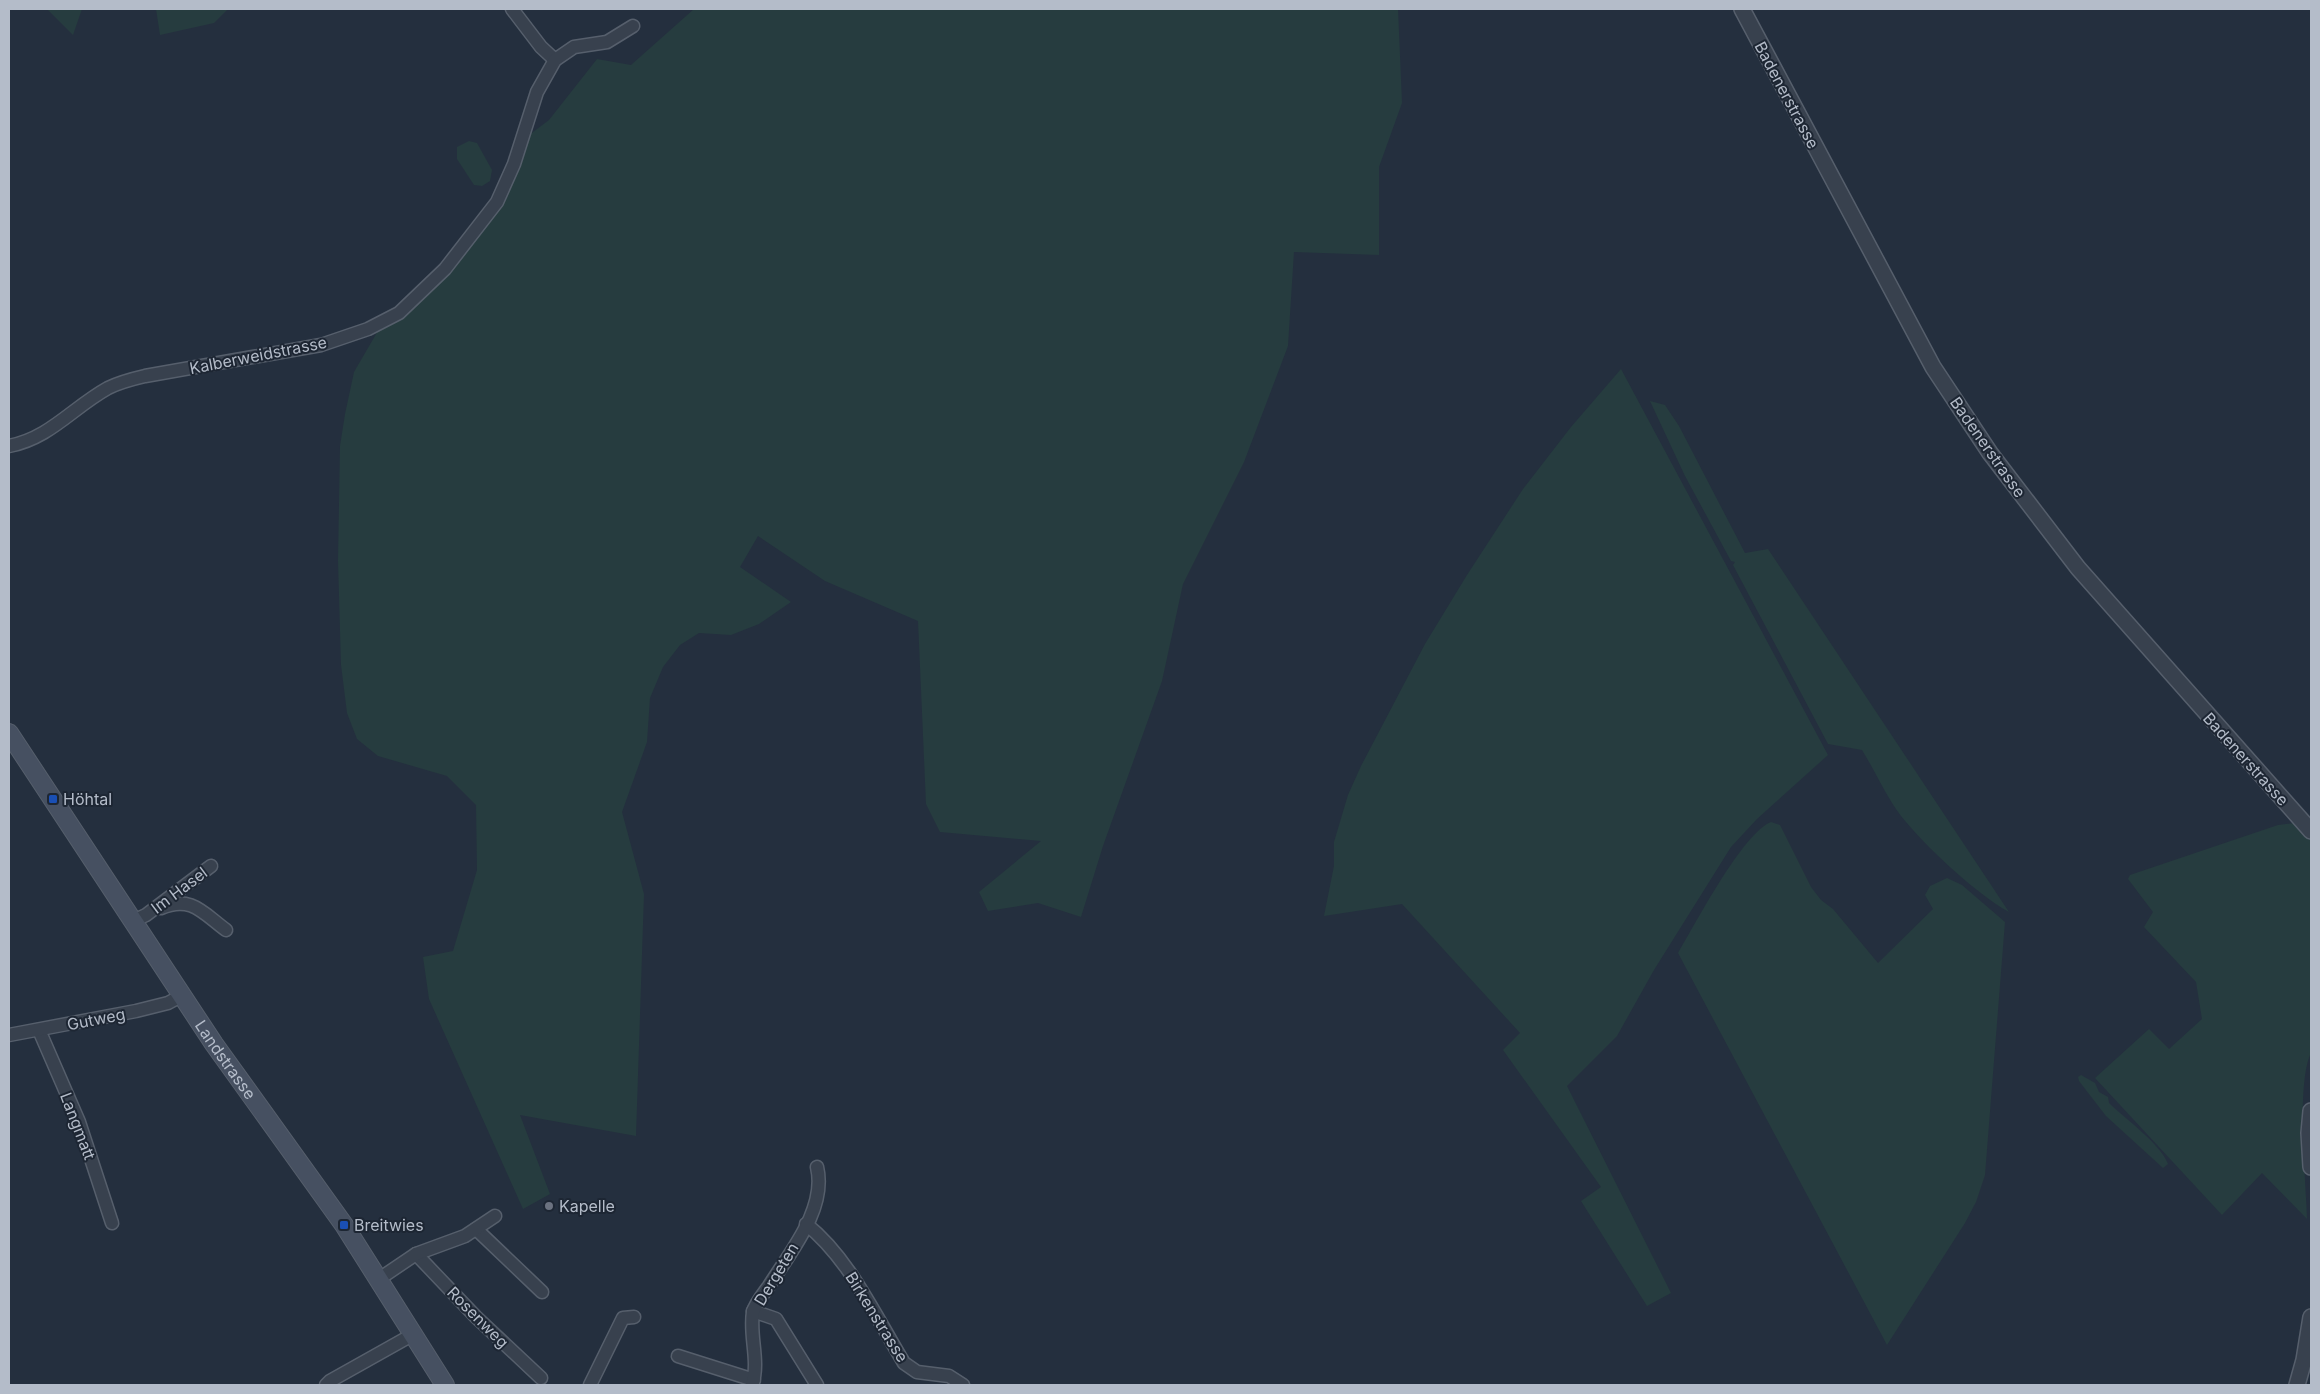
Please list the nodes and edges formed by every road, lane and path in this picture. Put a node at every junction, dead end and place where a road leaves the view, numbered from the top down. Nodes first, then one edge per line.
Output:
1 (512, 9) edge
2 (1742, 9) edge
3 (633, 26) dead end
4 (554, 60) junction
5 (9, 446) edge
6 (9, 733) edge
7 (2311, 832) edge
8 (211, 866) dead end
9 (139, 918) junction
10 (226, 930) dead end
11 (181, 996) junction
12 (39, 1030) junction
13 (9, 1035) edge
14 (2311, 1111) edge
15 (817, 1167) dead end
16 (2311, 1167) edge
17 (495, 1216) dead end
18 (112, 1223) dead end
19 (806, 1224) junction
20 (476, 1229) junction
21 (416, 1254) junction
22 (379, 1279) junction
23 (542, 1292) dead end
24 (754, 1311) junction
25 (634, 1316) dead end
26 (2311, 1317) edge
27 (412, 1334) junction
28 (678, 1356) dead end
29 (541, 1378) dead end
30 (753, 1383) edge
31 (326, 1385) edge
32 (444, 1385) edge
33 (590, 1385) edge
34 (818, 1385) edge
35 (963, 1385) edge
36 (2297, 1385) edge

1 - 4 street
2 - 7 street, Badenerstrasse
3 - 4 street
4 - 5 street, Kalberweidstrasse
6 - 9 main road, Landstrasse
8 - 9 street, Im Hasel
9 - 10 street, Im Hasel
9 - 11 main road, Landstrasse
11 - 12 street, Gutweg
11 - 22 main road, Landstrasse
12 - 13 street, Gutweg
12 - 18 street, Langmatt
14 - 16 street
15 - 19 street, Dergeten
17 - 20 street
19 - 24 street, Dergeten
19 - 35 street, Birkenstrasse
20 - 21 street
20 - 23 street
21 - 22 street
21 - 29 street, Rosenweg
22 - 27 main road, Landstrasse
24 - 30 street, Dergeten
24 - 34 street
25 - 33 street
26 - 36 street
27 - 31 street
27 - 32 main road, Landstrasse
28 - 30 street

